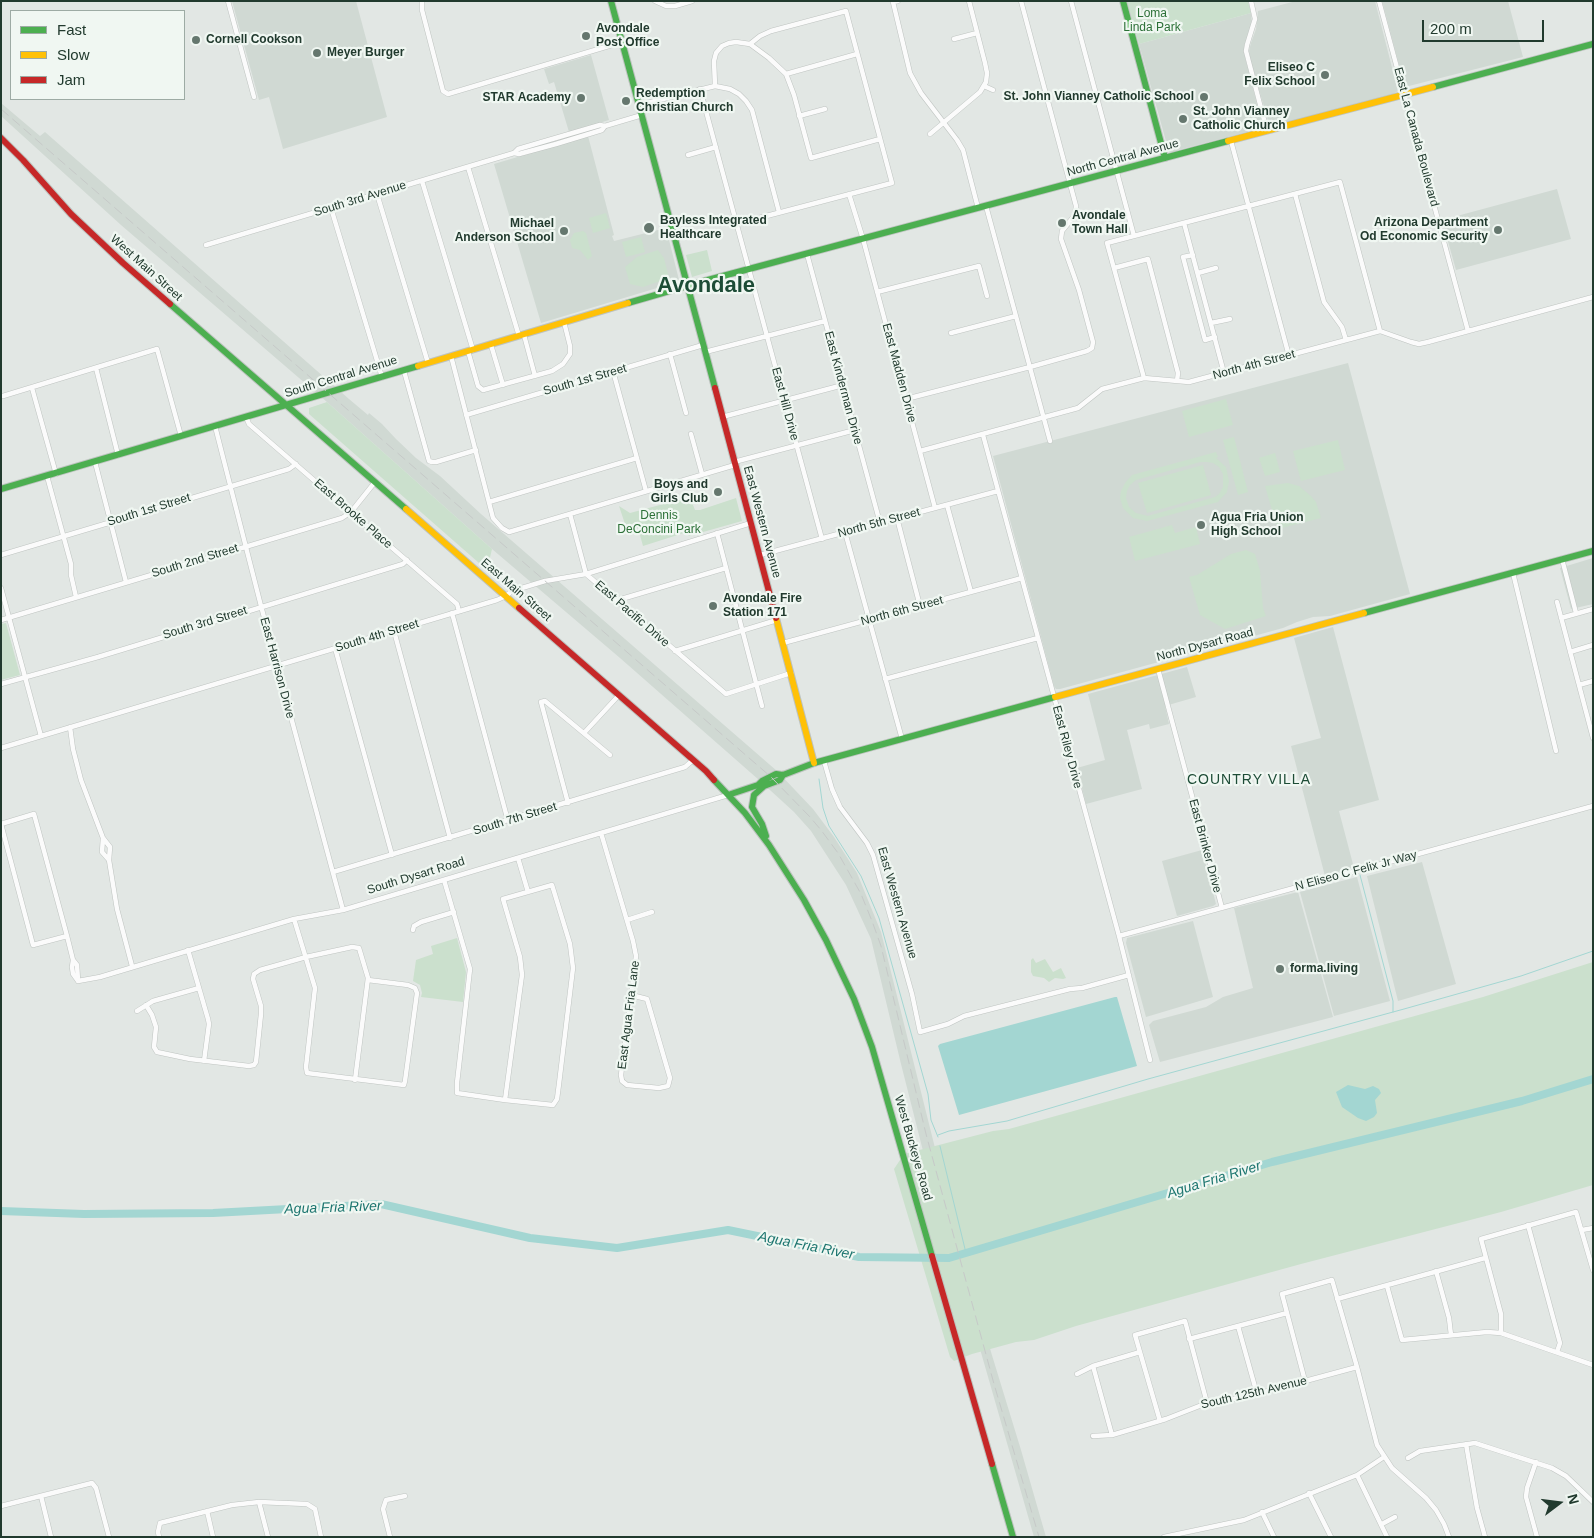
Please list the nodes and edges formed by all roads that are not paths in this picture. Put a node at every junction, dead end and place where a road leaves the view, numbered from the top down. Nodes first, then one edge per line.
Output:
1 (228, 1) edge
2 (422, 1) edge
3 (612, 1) edge
4 (655, 1) edge
5 (692, 1) edge
6 (969, 1) edge
7 (1021, 1) edge
8 (1071, 1) edge
9 (1123, 1) edge
10 (1252, 1) edge
11 (1379, 1) edge
12 (895, 2) edge
13 (977, 33) junction
14 (954, 39) dead end
15 (622, 42) junction
16 (750, 44) junction
17 (1593, 44) edge
18 (709, 49) dead end
19 (716, 53) junction
20 (857, 54) junction
21 (786, 74) junction
22 (715, 86) junction
23 (984, 86) junction
24 (700, 89) junction
25 (993, 90) dead end
26 (1404, 94) junction
27 (254, 97) dead end
28 (640, 105) junction
29 (825, 109) dead end
30 (642, 115) junction
31 (800, 116) junction
32 (944, 123) junction
33 (1267, 131) junction
34 (930, 134) dead end
35 (2, 138) edge
36 (880, 139) junction
37 (1231, 141) junction
38 (716, 147) junction
39 (688, 155) dead end
40 (1165, 158) junction
41 (468, 167) junction
42 (1116, 171) junction
43 (422, 181) junction
44 (1070, 184) junction
45 (377, 194) junction
46 (849, 194) junction
47 (1295, 194) junction
48 (986, 206) junction
49 (1248, 206) junction
50 (331, 208) junction
51 (978, 208) junction
52 (779, 212) junction
53 (1184, 223) junction
54 (736, 224) junction
55 (1134, 236) junction
56 (863, 239) junction
57 (206, 245) dead end
58 (807, 254) junction
59 (1193, 255) junction
60 (1114, 268) junction
61 (1216, 268) dead end
62 (749, 270) junction
63 (1198, 273) junction
64 (688, 286) junction
65 (877, 292) junction
66 (987, 296) dead end
67 (1593, 297) edge
68 (1016, 316) junction
69 (1230, 319) dead end
70 (825, 321) junction
71 (564, 322) junction
72 (1211, 323) junction
73 (1380, 331) junction
74 (1468, 331) junction
75 (951, 333) dead end
76 (521, 335) junction
77 (767, 336) junction
78 (1215, 338) junction
79 (1346, 340) junction
80 (491, 345) junction
81 (703, 345) junction
82 (470, 351) junction
83 (705, 352) junction
84 (670, 354) junction
85 (451, 356) junction
86 (1289, 356) junction
87 (428, 363) junction
88 (1030, 367) junction
89 (96, 368) junction
90 (404, 371) junction
91 (613, 371) junction
92 (1224, 373) junction
93 (535, 376) junction
94 (382, 377) junction
95 (1144, 378) junction
96 (1177, 381) junction
97 (503, 385) junction
98 (843, 385) junction
99 (32, 388) junction
100 (3, 396) dead end
101 (906, 399) junction
102 (784, 401) junction
103 (286, 406) junction
104 (686, 413) dead end
105 (466, 415) junction
106 (246, 417) junction
107 (722, 417) junction
108 (1044, 418) junction
109 (215, 426) junction
110 (855, 430) junction
111 (692, 434) dead end
112 (983, 434) junction
113 (181, 436) junction
114 (1050, 441) dead end
115 (796, 445) junction
116 (476, 450) junction
117 (920, 452) junction
118 (118, 455) junction
119 (637, 458) junction
120 (95, 462) junction
121 (735, 463) junction
122 (296, 464) junction
123 (56, 474) junction
124 (702, 474) junction
125 (47, 476) junction
126 (375, 482) junction
127 (230, 486) junction
128 (1, 489) edge
129 (646, 491) junction
130 (998, 491) junction
131 (490, 502) junction
132 (947, 505) junction
133 (935, 508) junction
134 (351, 512) junction
135 (570, 514) junction
136 (897, 518) junction
137 (110, 522) junction
138 (751, 523) junction
139 (880, 523) junction
140 (845, 532) junction
141 (717, 534) junction
142 (63, 536) junction
143 (822, 539) junction
144 (246, 546) junction
145 (1593, 551) edge
146 (1, 555) edge
147 (760, 555) junction
148 (407, 560) junction
149 (1562, 560) junction
150 (726, 568) junction
151 (1512, 573) junction
152 (586, 574) junction
153 (1022, 578) junction
154 (126, 582) junction
155 (1, 588) edge
156 (971, 592) junction
157 (506, 596) junction
158 (76, 597) junction
159 (618, 600) junction
160 (1557, 602) dead end
161 (261, 606) junction
162 (920, 606) junction
163 (1593, 609) edge
164 (459, 611) junction
165 (452, 613) junction
166 (1576, 613) junction
167 (9, 617) junction
168 (1561, 618) junction
169 (1, 620) edge
170 (777, 620) junction
171 (869, 620) junction
172 (394, 631) junction
173 (743, 631) junction
174 (1038, 638) junction
175 (783, 643) junction
176 (1593, 645) edge
177 (335, 648) junction
178 (676, 651) junction
179 (1570, 652) junction
180 (277, 666) junction
181 (1158, 669) junction
182 (791, 673) junction
183 (25, 677) junction
184 (885, 679) junction
185 (1593, 681) edge
186 (1, 684) edge
187 (757, 684) junction
188 (1579, 685) junction
189 (619, 695) junction
190 (1053, 698) junction
191 (762, 706) dead end
192 (1590, 717) edge
193 (70, 727) junction
194 (584, 733) junction
195 (41, 736) junction
196 (1593, 738) edge
197 (902, 739) junction
198 (1, 748) edge
199 (1556, 751) dead end
200 (610, 755) dead end
201 (693, 760) junction
202 (824, 760) junction
203 (814, 763) junction
204 (761, 786) junction
205 (728, 795) junction
206 (568, 803) junction
207 (1593, 806) edge
208 (508, 821) junction
209 (1, 824) edge
210 (601, 833) junction
211 (103, 838) junction
212 (450, 838) junction
213 (769, 845) junction
214 (392, 855) junction
215 (518, 858) junction
216 (109, 860) junction
217 (333, 872) junction
218 (444, 880) junction
219 (528, 892) junction
220 (1222, 908) junction
221 (343, 910) junction
222 (454, 912) junction
223 (652, 912) dead end
224 (294, 919) junction
225 (627, 920) junction
226 (413, 930) dead end
227 (67, 936) junction
228 (1119, 936) junction
229 (188, 950) junction
230 (306, 957) junction
231 (132, 966) junction
232 (1129, 976) junction
233 (368, 980) junction
234 (199, 988) junction
235 (631, 995) junction
236 (146, 1005) junction
237 (137, 1010) dead end
238 (1150, 1060) dead end
239 (204, 1061) junction
240 (355, 1080) junction
241 (505, 1100) junction
242 (1528, 1225) junction
243 (1593, 1228) edge
244 (1582, 1230) junction
245 (1485, 1258) junction
246 (1593, 1270) edge
247 (1436, 1271) junction
248 (1387, 1286) junction
249 (1337, 1299) junction
250 (1287, 1313) junction
251 (1238, 1326) junction
252 (1501, 1333) junction
253 (1451, 1335) junction
254 (1189, 1339) junction
255 (1140, 1352) junction
256 (1557, 1352) junction
257 (1593, 1365) edge
258 (1093, 1366) junction
259 (1357, 1367) junction
260 (1077, 1374) dead end
261 (1305, 1381) junction
262 (1257, 1394) junction
263 (1207, 1403) junction
264 (1160, 1421) junction
265 (1112, 1435) junction
266 (1093, 1436) dead end
267 (1466, 1444) junction
268 (1384, 1457) junction
269 (1408, 1458) dead end
270 (1536, 1462) junction
271 (1357, 1475) junction
272 (1309, 1493) junction
273 (41, 1496) junction
274 (405, 1496) dead end
275 (260, 1502) junction
276 (1593, 1502) edge
277 (1, 1506) edge
278 (207, 1511) junction
279 (1262, 1512) junction
280 (1395, 1517) dead end
281 (1382, 1524) junction
282 (1194, 1530) junction
283 (51, 1537) edge
284 (109, 1537) edge
285 (159, 1537) edge
286 (213, 1537) edge
287 (268, 1537) edge
288 (322, 1537) edge
289 (390, 1537) edge
290 (1012, 1537) edge
291 (1164, 1537) edge
292 (1195, 1537) edge
293 (1274, 1537) edge
294 (1331, 1537) edge
295 (1387, 1537) edge
296 (1449, 1537) edge
297 (1484, 1537) edge
298 (1537, 1537) edge

1 - 27 street
2 - 15 street
3 - 15 main road
4 - 5 street
6 - 13 street
7 - 44 street
8 - 42 street
9 - 40 main road
10 - 33 street
11 - 26 street, East La Canada Boulevard
12 - 32 street
13 - 14 street
13 - 23 street
15 - 28 main road, East Western Avenue
16 - 19 street
16 - 20 street
16 - 21 street
17 - 26 main road, North Central Avenue
18 - 19 street
19 - 22 street
20 - 21 street
20 - 36 street
21 - 31 street
22 - 24 street
22 - 52 street
23 - 25 street
23 - 32 street
24 - 28 street
24 - 38 street, East Hill Drive
26 - 33 main road, North Central Avenue
26 - 74 street, East La Canada Boulevard
28 - 30 main road, East Western Avenue
29 - 31 street
30 - 41 street, South 3rd Avenue
30 - 64 main road, East Western Avenue
31 - 36 street
32 - 34 street
32 - 51 street
33 - 37 main road, North Central Avenue
35 - 103 main road, West Main Street
36 - 46 street
37 - 40 main road, North Central Avenue
37 - 49 street
38 - 39 street
38 - 54 street, East Hill Drive
40 - 42 main road, North Central Avenue
41 - 43 street, South 3rd Avenue
41 - 76 street
42 - 44 main road, North Central Avenue
42 - 55 street
43 - 45 street, South 3rd Avenue
43 - 82 street
44 - 48 main road, North Central Avenue
44 - 88 street
45 - 50 street, South 3rd Avenue
45 - 87 street
46 - 52 street
46 - 56 street, East Madden Drive
47 - 49 street
47 - 73 street
47 - 79 street
48 - 51 main road, North Central Avenue
48 - 68 street
49 - 53 street
49 - 86 street
50 - 57 street, South 3rd Avenue
50 - 94 street
51 - 56 main road, North Central Avenue
52 - 54 street
53 - 55 street
53 - 59 street
54 - 62 street, East Hill Drive
55 - 60 street
56 - 58 main road, North Central Avenue
56 - 65 street, East Madden Drive
58 - 62 main road, North Central Avenue
58 - 70 street, East Kinderman Drive
59 - 63 street
59 - 78 street
60 - 95 street
60 - 96 street
61 - 63 street
62 - 64 main road, North Central Avenue
62 - 77 street, East Hill Drive
63 - 72 street
64 - 71 main road, South Central Avenue
64 - 81 main road, East Western Avenue
65 - 66 street
65 - 101 street, East Madden Drive
67 - 74 street
68 - 75 street
68 - 88 street
69 - 72 street
70 - 77 street
70 - 98 street, East Kinderman Drive
71 - 76 main road, South Central Avenue
71 - 93 street
72 - 78 street
73 - 74 street
73 - 79 street, North 4th Street
76 - 80 main road, South Central Avenue
76 - 93 street
77 - 83 street
77 - 102 street, East Hill Drive
78 - 92 street
79 - 86 street, North 4th Street
80 - 82 main road, South Central Avenue
80 - 97 street
81 - 83 main road, East Western Avenue
81 - 84 street, South 1st Street
82 - 85 main road, South Central Avenue
82 - 97 street
83 - 107 main road, East Western Avenue
84 - 91 street, South 1st Street
84 - 104 street
85 - 87 main road, South Central Avenue
85 - 105 street
86 - 92 street, North 4th Street
87 - 90 main road, South Central Avenue
88 - 101 street
88 - 108 street
89 - 99 street
89 - 113 street
89 - 118 street
90 - 94 main road, South Central Avenue
90 - 116 street
91 - 105 street, South 1st Street
91 - 119 street
92 - 96 street, North 4th Street
93 - 97 street
94 - 103 main road, South Central Avenue
95 - 96 street, North 4th Street
95 - 108 street, North 4th Street
98 - 102 street
98 - 110 street, East Kinderman Drive
99 - 100 street
99 - 123 street
101 - 117 street, East Madden Drive
102 - 107 street
102 - 115 street, East Hill Drive
103 - 106 main road, South Central Avenue
103 - 126 main road, East Main Street
105 - 116 street
106 - 109 main road, South Central Avenue
106 - 122 street, East Brooke Place
107 - 121 main road, East Western Avenue
108 - 112 street, North 4th Street
108 - 114 street
109 - 113 main road, South Central Avenue
109 - 127 street, East Harrison Drive
110 - 115 street
110 - 139 street, East Kinderman Drive
111 - 124 street
112 - 117 street, North 4th Street
112 - 130 street, East Riley Drive
113 - 118 main road, South Central Avenue
115 - 121 street
115 - 143 street, East Hill Drive
116 - 131 street
117 - 133 street, East Madden Drive
118 - 120 main road, South Central Avenue
119 - 129 street
119 - 131 street
120 - 123 main road, South Central Avenue
120 - 137 street
121 - 124 street
121 - 138 main road, East Western Avenue
122 - 127 street, South 1st Street
122 - 134 street, East Brooke Place
123 - 125 main road, South Central Avenue
124 - 129 street
125 - 128 main road, South Central Avenue
125 - 142 street
126 - 134 street, South 2nd Street
126 - 157 main road, East Main Street
127 - 137 street, South 1st Street
127 - 144 street, East Harrison Drive
129 - 135 street
130 - 132 street, North 5th Street
130 - 153 street, East Riley Drive
131 - 135 street
132 - 133 street, North 5th Street
132 - 156 street
133 - 136 street, North 5th Street
134 - 144 street, South 2nd Street
134 - 148 street, East Brooke Place
135 - 152 street, East Pacific Drive
136 - 139 street, North 5th Street
136 - 162 street
137 - 142 street, South 1st Street
137 - 154 street
138 - 141 street, South 4th Street
138 - 147 main road, East Western Avenue
139 - 140 street, North 5th Street
140 - 143 street, North 5th Street
140 - 171 street
141 - 150 street
141 - 152 street, South 4th Street
142 - 146 street, South 1st Street
142 - 158 street
143 - 147 street, North 5th Street
144 - 154 street, South 2nd Street
144 - 161 street, East Harrison Drive
145 - 149 main road, North Dysart Road
147 - 170 main road, East Western Avenue
148 - 161 street, South 3rd Street
148 - 164 street, East Brooke Place
149 - 151 main road, North Dysart Road
149 - 166 street
150 - 159 street
150 - 173 street
151 - 181 main road, North Dysart Road
151 - 199 street
152 - 157 street, South 4th Street
152 - 159 street, East Pacific Drive
153 - 156 street, North 6th Street
153 - 174 street, East Riley Drive
154 - 158 street, South 2nd Street
155 - 167 street
156 - 162 street, North 6th Street
157 - 164 street, South 4th Street
157 - 189 main road, East Main Street
158 - 167 street, South 2nd Street
159 - 178 street, East Pacific Drive
160 - 168 street
161 - 180 street, East Harrison Drive
161 - 183 street, South 3rd Street
162 - 171 street, North 6th Street
163 - 166 street
164 - 165 street, South 4th Street
165 - 172 street, South 4th Street
165 - 208 street
166 - 168 street
167 - 169 street, South 2nd Street
167 - 183 street
168 - 179 street
170 - 173 street
170 - 175 main road, East Western Avenue
171 - 175 street, North 6th Street
171 - 184 street
172 - 177 street, South 4th Street
172 - 212 street
173 - 178 street
173 - 187 street
174 - 184 street
174 - 190 street, East Riley Drive
175 - 182 main road, East Western Avenue
176 - 179 street
177 - 180 street, South 4th Street
177 - 214 street
178 - 187 street, East Pacific Drive
179 - 188 street
180 - 193 street, South 4th Street
180 - 217 street, East Harrison Drive
181 - 190 main road, North Dysart Road
181 - 220 street, East Brinker Drive
182 - 187 street
182 - 203 main road, East Western Avenue
183 - 186 street, South 3rd Street
183 - 195 street
184 - 197 street
185 - 188 street
187 - 191 street
188 - 192 street
189 - 194 street
189 - 201 main road, East Main Street
190 - 197 main road, North Dysart Road
190 - 228 street, East Riley Drive
192 - 196 street
193 - 195 street, South 4th Street
193 - 211 street
194 - 200 street
194 - 206 street
195 - 198 street, South 4th Street
197 - 202 main road, North Dysart Road
201 - 205 main road, East Main Street
201 - 206 street, South 7th Street
202 - 203 main road, South Dysart Road
202 - 232 street, East Western Avenue
203 - 204 main road, South Dysart Road
204 - 205 main road, South Dysart Road
204 - 213 main road
205 - 210 street, South Dysart Road
205 - 213 main road, West Buckeye Road
206 - 208 street, South 7th Street
207 - 220 street, N Eliseo C Felix Jr Way
208 - 212 street, South 7th Street
209 - 227 street
209 - 227 street
210 - 215 street, South Dysart Road
210 - 225 street, East Agua Fria Lane
211 - 216 street
211 - 216 street
212 - 214 street, South 7th Street
213 - 290 main road, West Buckeye Road
214 - 217 street, South 7th Street
215 - 218 street, South Dysart Road
215 - 219 street
216 - 231 street
217 - 221 street, East Harrison Drive
218 - 221 street, South Dysart Road
218 - 222 street
219 - 241 street
219 - 241 street
220 - 228 street, N Eliseo C Felix Jr Way
221 - 224 street, South Dysart Road
222 - 226 street
222 - 241 street
223 - 225 street
224 - 229 street, South Dysart Road
224 - 230 street
225 - 235 street, East Agua Fria Lane
227 - 231 street, South Dysart Road
228 - 232 street, East Riley Drive
229 - 231 street, South Dysart Road
229 - 234 street
230 - 233 street
230 - 239 street
230 - 240 street
232 - 238 street, East Riley Drive
233 - 240 street
233 - 240 street
234 - 236 street
234 - 239 street
235 - 235 street, East Agua Fria Lane
236 - 237 street
236 - 239 street
242 - 244 street
242 - 245 street
242 - 256 street
243 - 244 street
244 - 246 street
245 - 247 street
245 - 252 street
247 - 248 street
247 - 253 street
248 - 249 street
248 - 253 street
249 - 250 street
249 - 259 street
250 - 251 street
250 - 261 street
251 - 254 street
251 - 262 street
252 - 253 street
252 - 256 street
254 - 255 street
254 - 263 street
255 - 258 street
255 - 264 street
256 - 257 street
258 - 260 street
258 - 265 street
259 - 261 street, South 125th Avenue
259 - 268 street
261 - 262 street, South 125th Avenue
262 - 263 street, South 125th Avenue
263 - 264 street, South 125th Avenue
264 - 265 street, South 125th Avenue
265 - 266 street, South 125th Avenue
267 - 269 street
267 - 270 street
267 - 297 street
268 - 271 street
268 - 296 street
270 - 276 street
270 - 298 street
271 - 272 street
271 - 281 street
272 - 279 street
272 - 294 street
273 - 277 street
273 - 283 street
273 - 284 street
274 - 289 street
275 - 278 street
275 - 287 street
275 - 288 street
278 - 285 street
278 - 286 street
279 - 282 street
279 - 293 street
280 - 281 street
281 - 295 street
282 - 291 street
282 - 292 street

